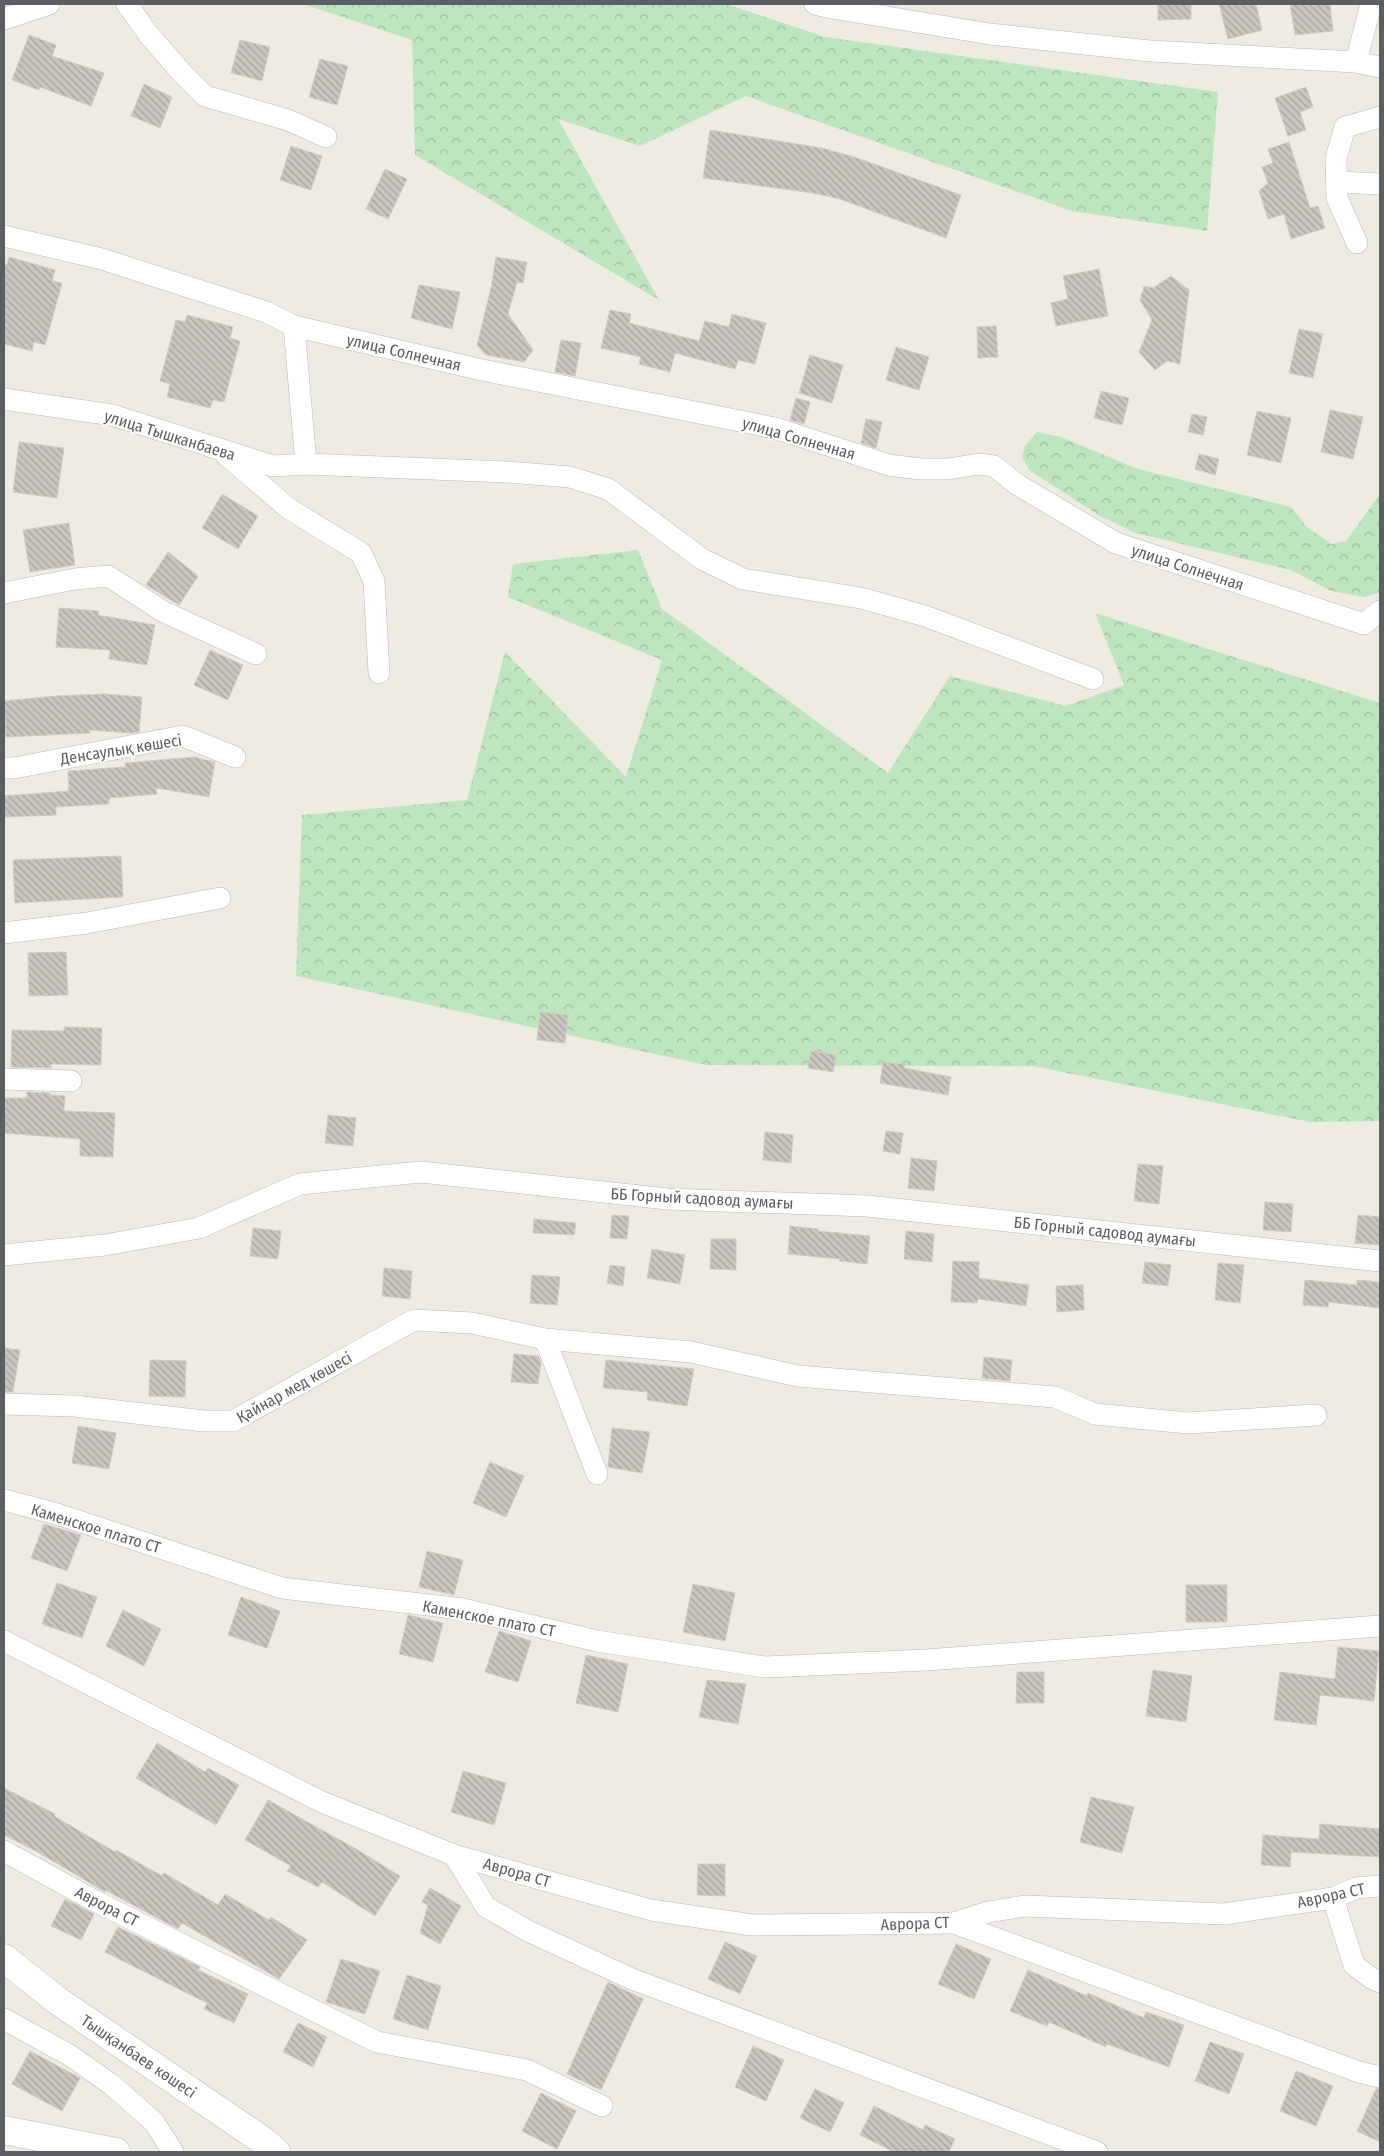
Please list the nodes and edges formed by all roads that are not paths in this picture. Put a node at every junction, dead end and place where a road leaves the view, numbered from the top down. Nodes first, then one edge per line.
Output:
1 (49, 4) edge
2 (127, 4) edge
3 (815, 4) edge
4 (1370, 4) edge
5 (4, 20) edge
6 (1356, 62) junction
7 (1380, 67) edge
8 (1380, 117) edge
9 (326, 137) dead end
10 (1337, 182) junction
11 (1380, 184) edge
12 (4, 236) edge
13 (1357, 243) dead end
14 (294, 326) junction
15 (4, 399) edge
16 (218, 448) junction
17 (306, 464) junction
18 (4, 593) edge
19 (1380, 611) edge
20 (256, 654) dead end
21 (379, 673) dead end
22 (1093, 679) dead end
23 (235, 757) dead end
24 (4, 768) edge
25 (220, 898) dead end
26 (4, 933) edge
27 (4, 1079) edge
28 (71, 1081) dead end
29 (4, 1255) edge
30 (1380, 1260) edge
31 (545, 1339) junction
32 (4, 1404) edge
33 (1316, 1414) dead end
34 (597, 1474) dead end
35 (4, 1500) edge
36 (1380, 1626) edge
37 (4, 1641) edge
38 (4, 1851) edge
39 (454, 1855) junction
40 (1380, 1886) edge
41 (1333, 1898) junction
42 (954, 1923) junction
43 (4, 1958) edge
44 (1380, 1982) edge
45 (4, 2019) edge
46 (1380, 2077) edge
47 (602, 2106) dead end
48 (4, 2130) edge
49 (116, 2152) edge
50 (173, 2152) edge
51 (276, 2152) edge
52 (1097, 2152) edge

1 - 5 street
2 - 9 street
3 - 6 street
4 - 6 street
6 - 7 street
8 - 10 street
10 - 11 street
10 - 13 street
12 - 14 street
14 - 17 street
14 - 19 street, улица Солнечная
15 - 16 street, улица Тышканбаева
16 - 17 street, улица Тышканбаева
16 - 21 street
17 - 22 street, улица Тышканбаева
18 - 20 street
23 - 24 street, Денсаулық көшесі
25 - 26 street
27 - 28 street
29 - 30 street, ББ Горный садовод аумағы
31 - 32 street, Қайнар мед көшесі
31 - 33 street, Қайнар мед көшесі
31 - 34 street
35 - 36 street, Каменское плато СТ
37 - 39 street, Аврора СТ
38 - 47 street, Аврора СТ
39 - 42 street, Аврора СТ
39 - 52 street, Аврора СТ
40 - 41 street, Аврора СТ
41 - 42 street, Аврора СТ
41 - 44 street
42 - 46 street
43 - 51 street, Тышқанбаев көшесі
45 - 50 street
48 - 49 street

